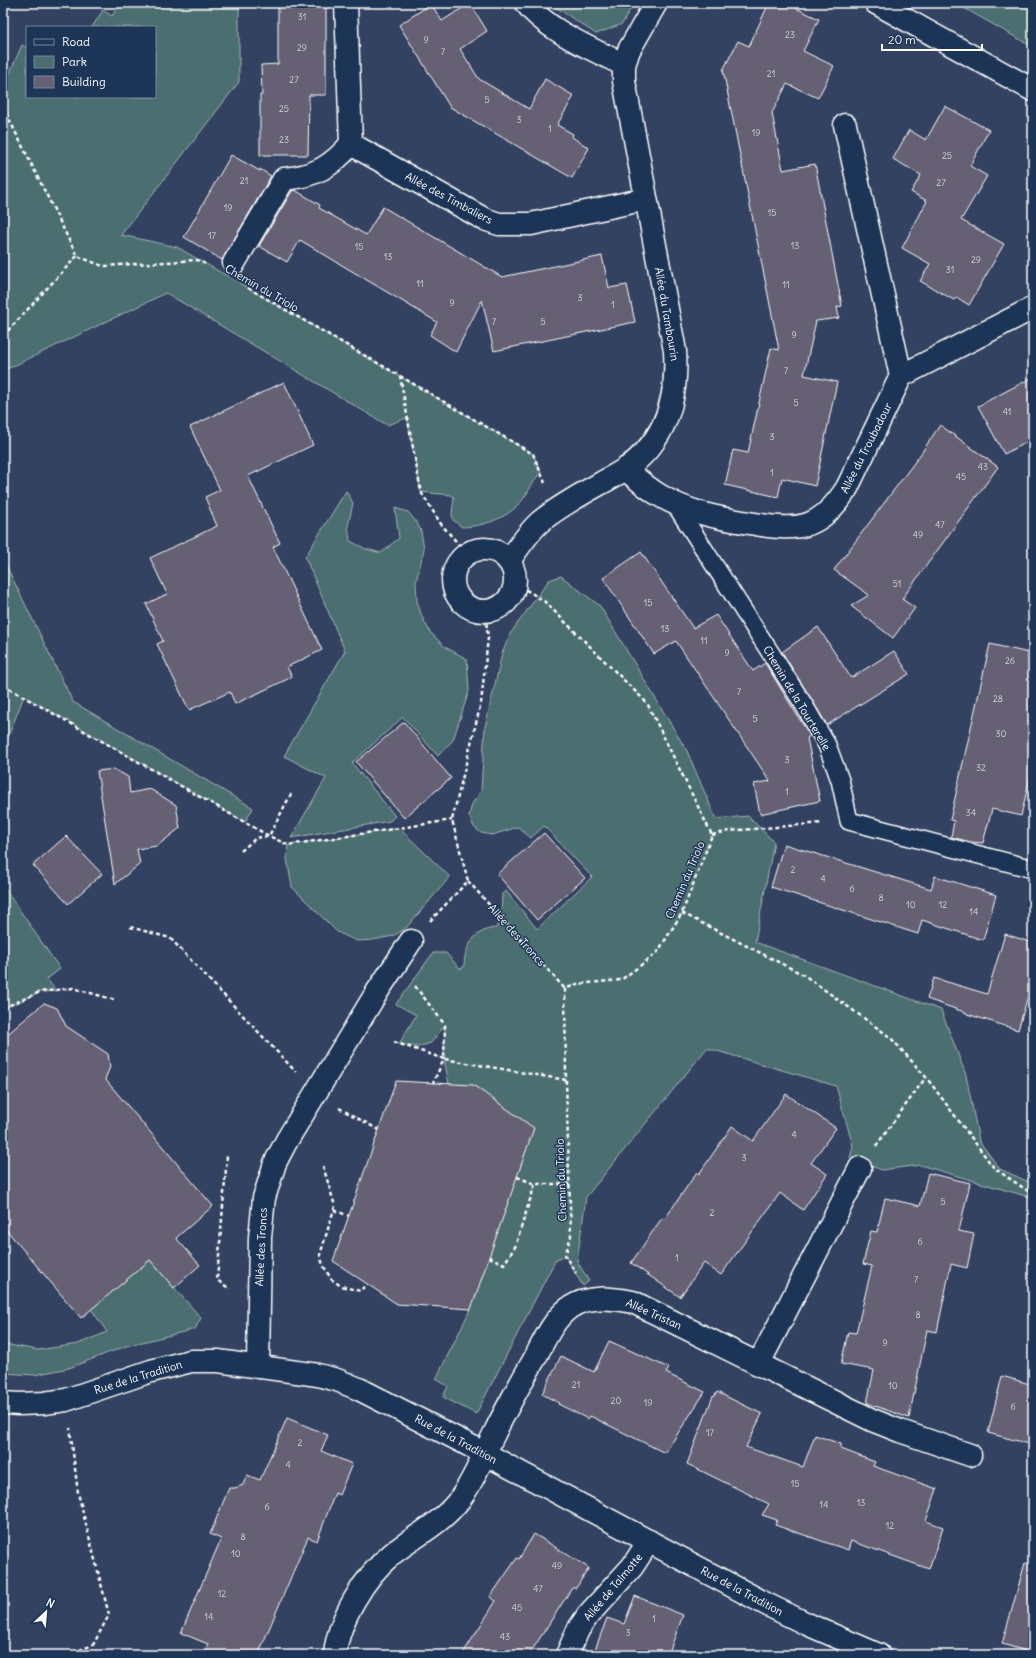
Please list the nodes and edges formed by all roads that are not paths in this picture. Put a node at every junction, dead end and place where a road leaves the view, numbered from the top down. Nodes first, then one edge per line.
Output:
1 (346, 3) edge
2 (526, 3) edge
3 (656, 3) edge
4 (876, 3) edge
5 (624, 65) junction
6 (1033, 90) edge
7 (845, 125) dead end
8 (352, 144) junction
9 (646, 199) junction
10 (234, 263) dead end
11 (1033, 308) edge
12 (901, 376) junction
13 (625, 469) junction
14 (676, 504) junction
15 (508, 561) junction
16 (1033, 869) edge
17 (411, 941) road end
18 (860, 1168) road end
19 (758, 1365) junction
20 (258, 1367) junction
21 (3, 1403) edge
22 (485, 1454) junction
23 (970, 1455) dead end
24 (649, 1541) junction
25 (335, 1655) edge
26 (567, 1655) edge
27 (879, 1655) edge

1 - 8 street
2 - 5 street
3 - 5 street, Allée du Tambourin
4 - 6 street
5 - 9 street, Allée du Tambourin
7 - 12 street
8 - 9 street, Allée des Timbaliers
8 - 10 street
9 - 13 street, Allée du Tambourin
11 - 12 street
12 - 14 street, Allée du Troubadour
13 - 14 street, Allée du Troubadour
13 - 15 street, Allée du Tambourin
14 - 16 lane, Chemin de la Tourterelle
15 - 15 street
17 - 20 street, Allée des Troncs
18 - 19 street
19 - 22 street, Allée Tristan
19 - 23 street, Allée Tristan
20 - 21 street, Rue de la Tradition
20 - 22 street, Rue de la Tradition
22 - 24 street, Rue de la Tradition
22 - 25 street, Allée Tristan
24 - 26 street, Allée de Talmotte
24 - 27 street, Rue de la Tradition

